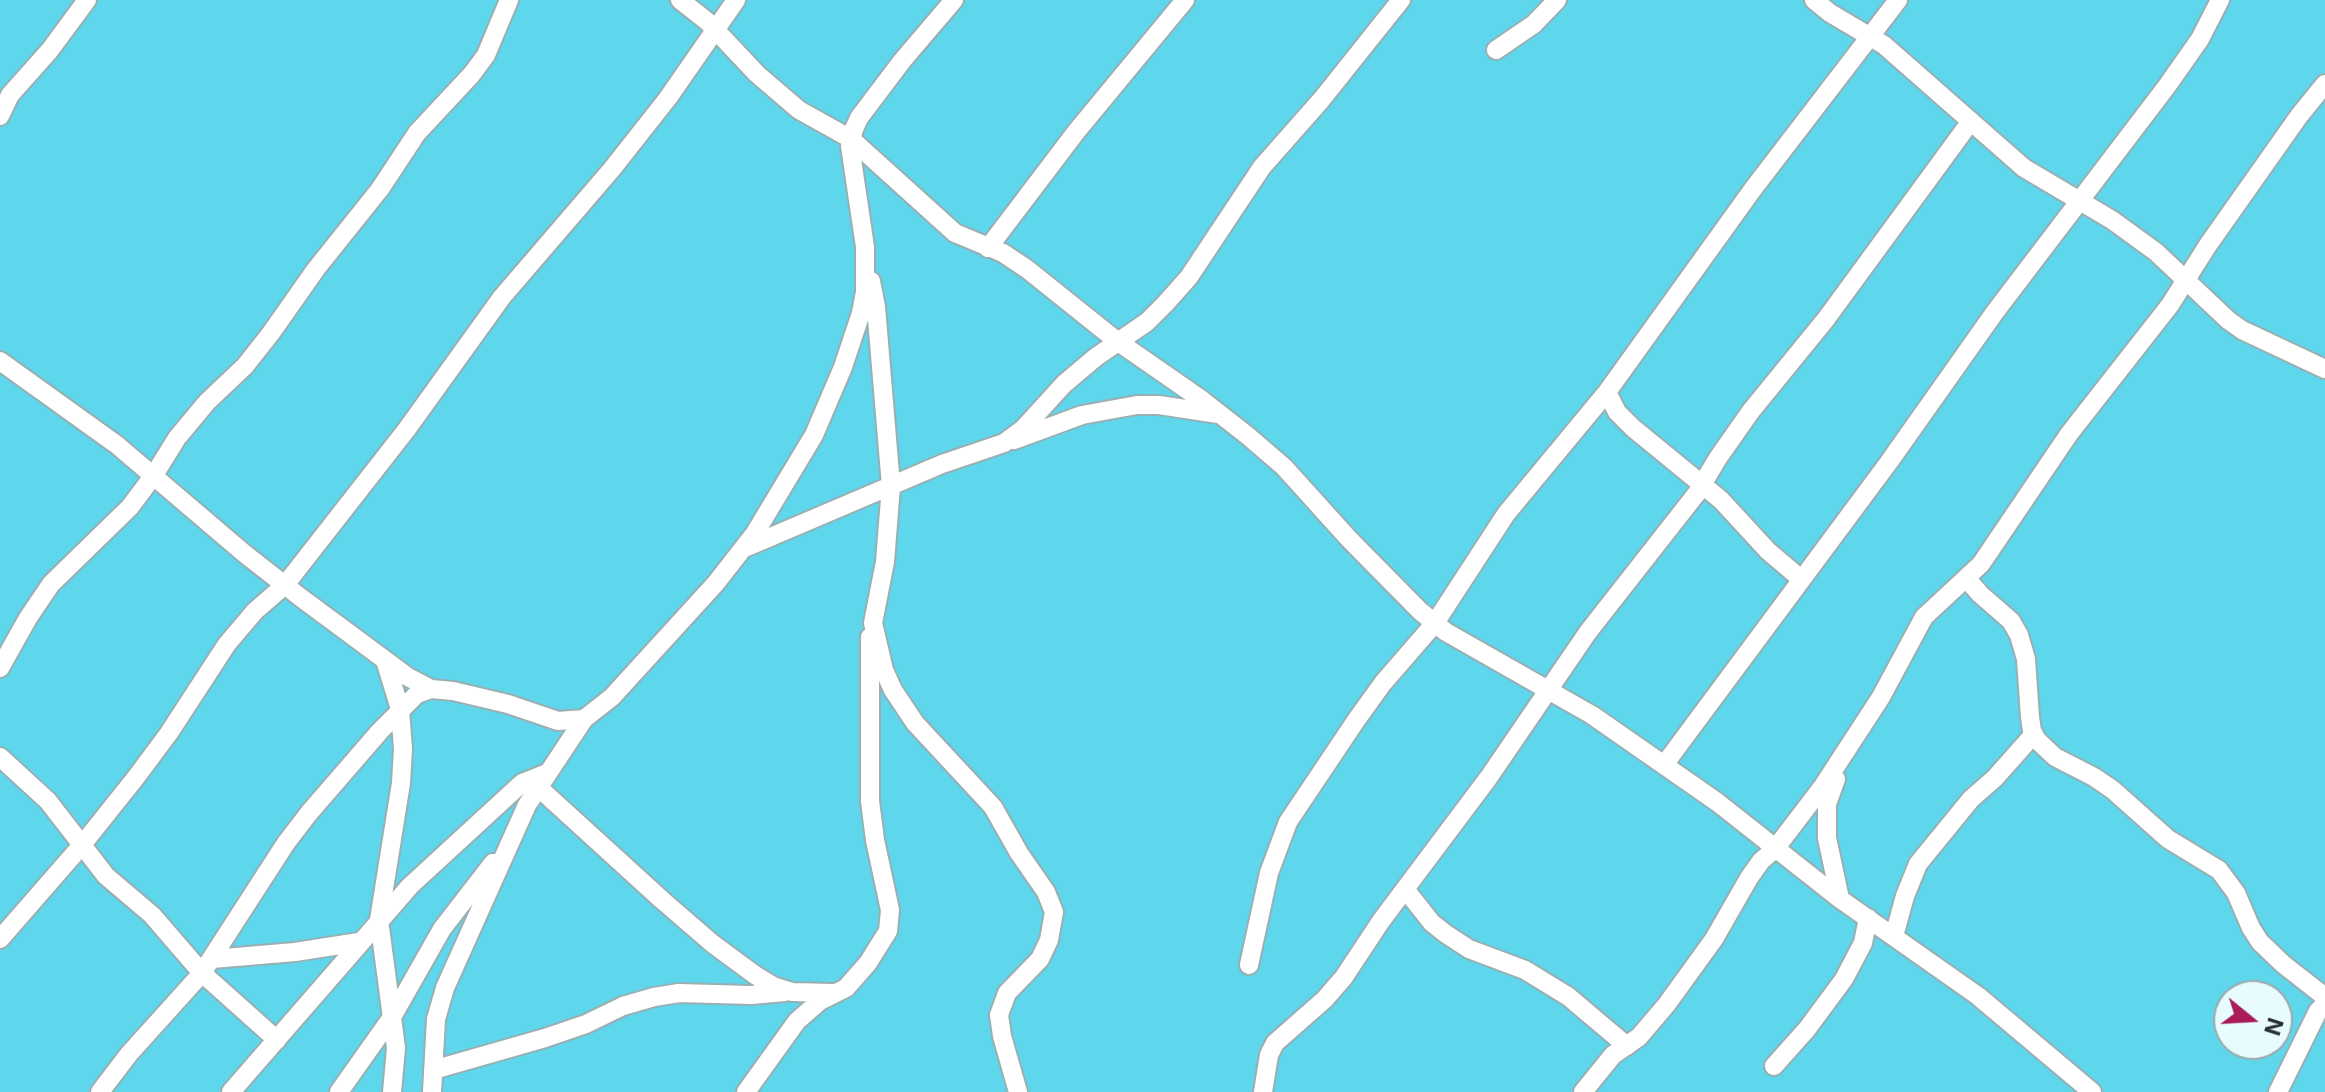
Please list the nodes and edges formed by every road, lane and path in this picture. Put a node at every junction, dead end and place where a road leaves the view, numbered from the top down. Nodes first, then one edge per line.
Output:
1 (87, 0) edge
2 (509, 0) edge
3 (680, 0) edge
4 (736, 0) edge
5 (954, 0) edge
6 (1185, 0) edge
7 (1401, 0) edge
8 (1557, 0) edge
9 (1814, 0) edge
10 (1898, 0) edge
11 (2220, 0) edge
12 (714, 29) junction
13 (1872, 37) junction
14 (1496, 50) dead end
15 (2325, 84) edge
16 (0, 116) edge
17 (1971, 121) junction
18 (851, 139) junction
19 (2080, 201) junction
20 (865, 247) junction
21 (988, 248) junction
22 (2188, 279) junction
23 (1117, 341) junction
24 (0, 362) edge
25 (2325, 369) edge
26 (1607, 392) junction
27 (1220, 414) junction
28 (1004, 443) junction
29 (154, 475) junction
30 (1702, 485) junction
31 (891, 486) junction
32 (742, 549) junction
33 (1801, 579) junction
34 (1967, 579) junction
35 (285, 585) junction
36 (873, 623) junction
37 (1435, 623) junction
38 (385, 660) junction
39 (0, 668) edge
40 (431, 689) junction
41 (1548, 689) junction
42 (400, 709) junction
43 (584, 719) junction
44 (2034, 734) junction
45 (1844, 753) junction
46 (0, 757) edge
47 (1664, 765) junction
48 (543, 780) junction
49 (82, 845) junction
50 (506, 849) junction
51 (1775, 849) junction
52 (1405, 889) junction
53 (1840, 899) junction
54 (1868, 918) junction
55 (379, 920) junction
56 (1894, 936) junction
57 (0, 939) edge
58 (359, 942) junction
59 (1249, 965) dead end
60 (207, 966) junction
61 (792, 992) junction
62 (837, 993) junction
63 (2325, 997) edge
64 (2325, 1004) edge
65 (392, 1017) junction
66 (277, 1040) junction
67 (1627, 1046) junction
68 (1774, 1066) dead end
69 (433, 1070) junction
70 (100, 1092) edge
71 (231, 1092) edge
72 (339, 1092) edge
73 (392, 1092) edge
74 (432, 1092) edge
75 (746, 1092) edge
76 (1018, 1092) edge
77 (1263, 1092) edge
78 (1583, 1092) edge
79 (2092, 1092) edge
80 (2278, 1092) edge

1 - 16 street
2 - 29 street
3 - 12 street
4 - 12 street
5 - 18 street
6 - 21 street
7 - 23 street
8 - 14 street
9 - 13 street
10 - 13 street
11 - 19 street
12 - 18 street
12 - 35 street
13 - 17 street
13 - 26 street
15 - 22 street
17 - 19 street
17 - 30 street
18 - 20 street
18 - 21 street
19 - 22 street
19 - 33 street
20 - 31 street
20 - 32 street
21 - 23 street
22 - 25 street
22 - 34 street
23 - 27 street
23 - 28 street
24 - 29 street
26 - 30 street
26 - 37 street
27 - 28 street
27 - 37 street
28 - 31 street
29 - 35 street
29 - 39 street
30 - 33 street
30 - 41 street
31 - 32 street
31 - 36 street
32 - 43 street
33 - 47 street
34 - 44 street
34 - 45 street
35 - 38 street
35 - 49 street
36 - 62 street
36 - 76 street
37 - 41 street
37 - 59 street
38 - 40 street
38 - 42 street
40 - 42 street
40 - 43 street
41 - 47 street
41 - 52 street
42 - 55 street
42 - 60 street
43 - 48 street
44 - 56 street
44 - 63 street
45 - 51 street
45 - 53 street
46 - 49 street
47 - 51 street
48 - 50 street
48 - 55 street
48 - 61 street
49 - 57 street
49 - 60 street
50 - 65 street
50 - 69 street
51 - 53 street
51 - 67 street
52 - 67 street
52 - 77 street
53 - 54 street
54 - 56 street
54 - 68 street
55 - 58 street
55 - 65 street
56 - 79 street
58 - 60 street
58 - 66 street
60 - 66 street
60 - 70 street
61 - 62 street
61 - 69 street
62 - 75 street
64 - 80 street
65 - 72 street
65 - 73 street
66 - 71 street
67 - 78 street
69 - 74 street

